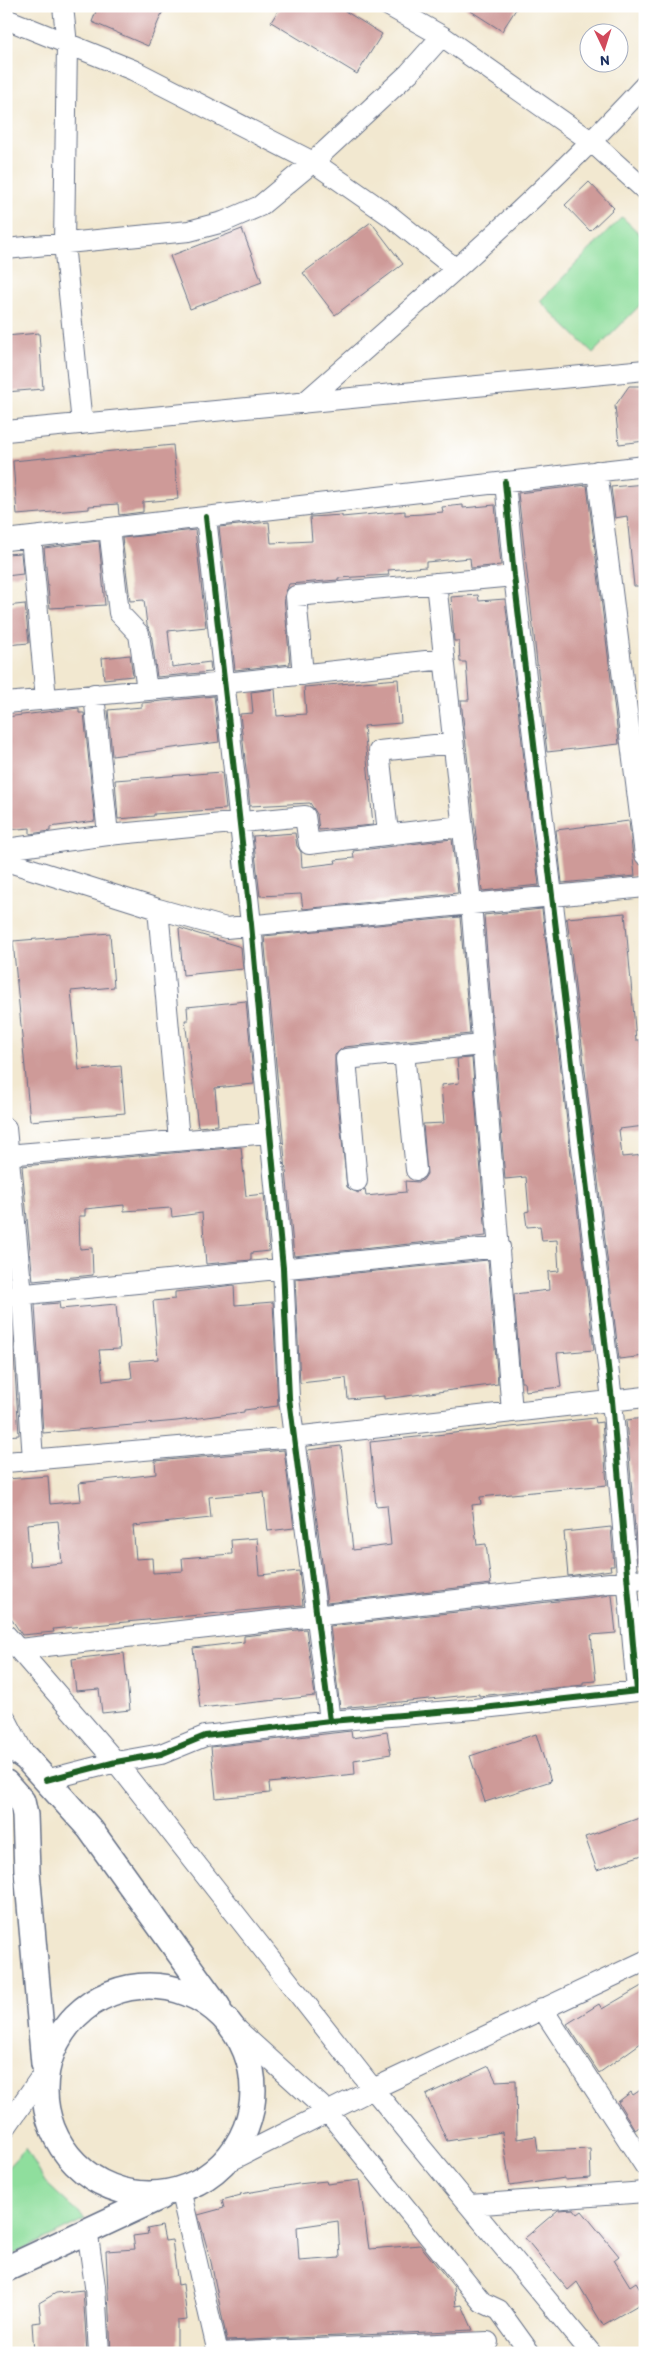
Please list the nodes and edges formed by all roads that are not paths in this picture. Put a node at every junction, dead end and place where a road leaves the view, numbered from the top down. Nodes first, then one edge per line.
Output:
1 (63, 6) edge
2 (389, 6) edge
3 (10, 24) edge
4 (442, 36) junction
5 (67, 45) junction
6 (645, 84) edge
7 (592, 142) junction
8 (313, 162) junction
9 (645, 190) edge
10 (64, 243) junction
11 (6, 248) edge
12 (456, 269) junction
13 (645, 370) edge
14 (304, 402) junction
15 (82, 424) junction
16 (6, 431) edge
17 (645, 466) edge
18 (597, 471) junction
19 (505, 482) junction
20 (206, 517) junction
21 (109, 528) junction
22 (30, 537) junction
23 (6, 540) edge
24 (514, 576) junction
25 (436, 583) junction
26 (444, 659) junction
27 (304, 675) junction
28 (225, 683) junction
29 (147, 690) junction
30 (94, 694) junction
31 (46, 699) junction
32 (6, 703) edge
33 (453, 743) junction
34 (240, 822) junction
35 (461, 826) junction
36 (388, 833) junction
37 (108, 835) junction
38 (6, 849) edge
39 (645, 855) edge
40 (6, 861) edge
41 (645, 887) edge
42 (552, 895) junction
43 (471, 903) junction
44 (158, 909) junction
45 (251, 924) junction
46 (481, 1046) junction
47 (404, 1053) junction
48 (6, 1128) edge
49 (270, 1133) junction
50 (179, 1140) junction
51 (8, 1155) edge
52 (416, 1170) dead end
53 (357, 1181) dead end
54 (500, 1247) junction
55 (283, 1268) junction
56 (14, 1295) edge
57 (645, 1397) edge
58 (612, 1400) junction
59 (512, 1412) junction
60 (294, 1437) junction
61 (33, 1460) junction
62 (6, 1462) edge
63 (636, 1580) edge
64 (315, 1617) junction
65 (12, 1642) edge
66 (6, 1718) edge
67 (330, 1721) junction
68 (16, 1751) edge
69 (109, 1764) junction
70 (54, 1778) junction
71 (6, 1783) edge
72 (645, 1961) edge
73 (542, 2008) junction
74 (230, 2023) junction
75 (45, 2071) junction
76 (373, 2089) junction
77 (328, 2112) junction
78 (6, 2127) edge
79 (222, 2165) junction
80 (645, 2166) edge
81 (175, 2191) junction
82 (645, 2192) edge
83 (470, 2205) junction
84 (87, 2230) junction
85 (6, 2269) edge
86 (499, 2310) junction
87 (489, 2348) edge
88 (99, 2353) edge
89 (218, 2353) edge
90 (530, 2353) edge
91 (591, 2353) edge

1 - 5 street
2 - 4 street
3 - 5 street
4 - 7 street
4 - 8 street
5 - 8 street
5 - 10 street
6 - 7 street
7 - 9 street
7 - 12 street
8 - 10 street
8 - 12 street
10 - 11 street
10 - 15 street
12 - 14 street
13 - 14 street
14 - 15 street
15 - 16 street
17 - 18 street
18 - 19 street
18 - 39 street
19 - 20 street
19 - 24 street
20 - 21 street
20 - 28 street
21 - 22 street
21 - 29 street
22 - 23 street
22 - 31 street
24 - 25 street
24 - 42 street
25 - 26 street
25 - 27 street
26 - 27 street
26 - 33 street
27 - 28 street
28 - 29 street
28 - 34 street
29 - 30 street
30 - 31 street
30 - 37 street
31 - 32 street
33 - 35 street
33 - 36 street
34 - 36 street
34 - 37 street
34 - 45 street
35 - 36 street
35 - 43 street
37 - 38 street
40 - 44 street
41 - 42 street
42 - 43 street
42 - 58 street
43 - 45 street
43 - 46 street
44 - 45 street
44 - 50 street
45 - 49 street
46 - 47 street
46 - 54 street
47 - 52 street
47 - 53 street
48 - 51 street
49 - 50 street
49 - 55 street
50 - 51 street
51 - 56 street
54 - 55 street
54 - 59 street
55 - 56 street
55 - 60 street
56 - 61 street
57 - 58 street
58 - 59 street
58 - 63 street
59 - 60 street
60 - 61 street
60 - 64 street
61 - 62 street
63 - 64 street
63 - 67 street
64 - 65 street
64 - 67 street
65 - 69 street
66 - 68 street
67 - 69 street
68 - 70 main road
69 - 70 street
69 - 76 street
70 - 74 main road
71 - 75 main road
72 - 73 street
73 - 76 street
73 - 80 street
74 - 75 main road
74 - 77 street
74 - 79 main road
75 - 78 street
75 - 81 main road
76 - 77 street
76 - 83 street
77 - 79 street
77 - 86 street
79 - 81 main road
81 - 84 main road
81 - 89 street
82 - 83 street
83 - 91 street
84 - 85 main road
84 - 88 street
86 - 87 street
86 - 90 street
87 - 89 street

